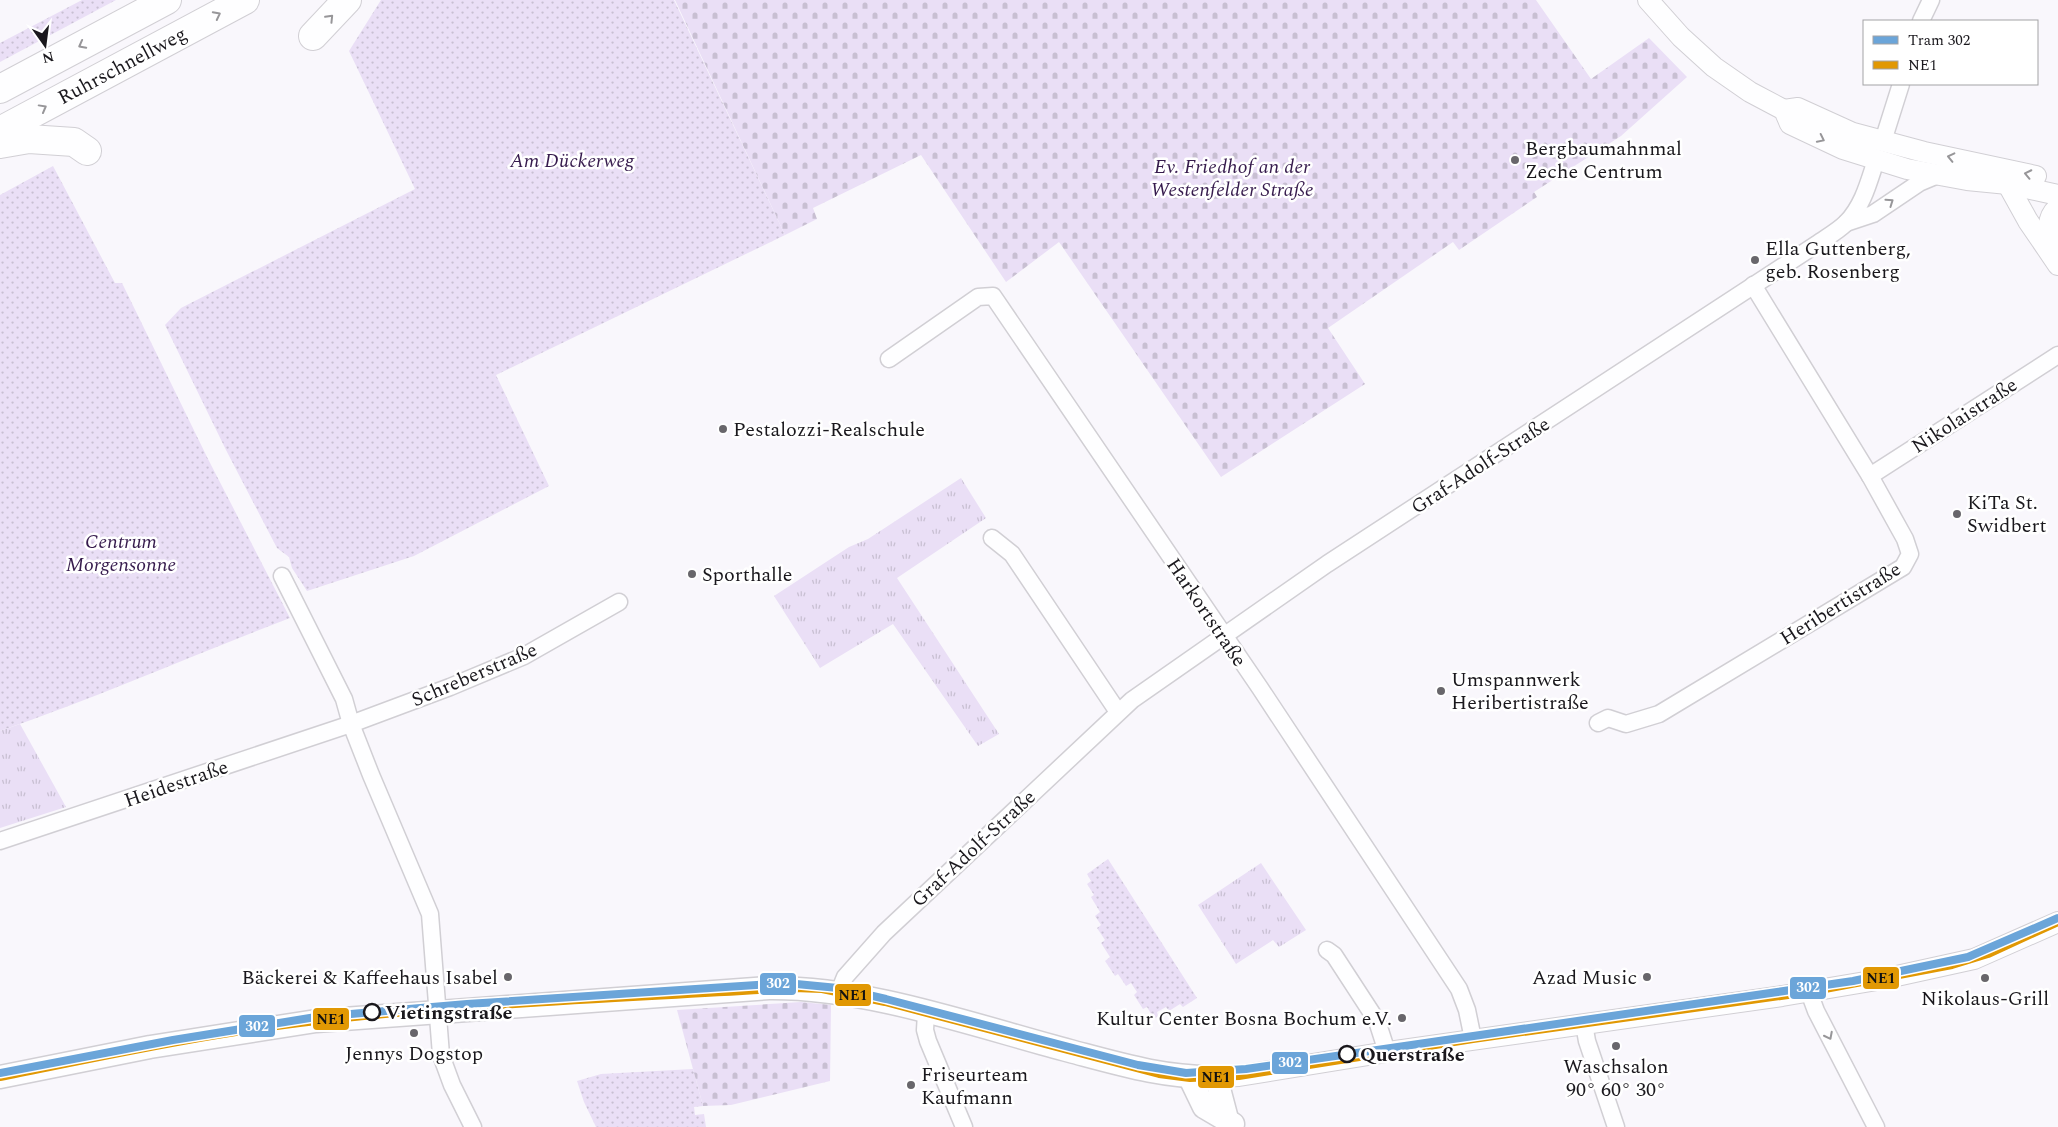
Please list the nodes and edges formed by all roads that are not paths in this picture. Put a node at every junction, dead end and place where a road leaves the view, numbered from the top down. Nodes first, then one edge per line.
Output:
1 (167, 0) edge
2 (245, 0) edge
3 (347, 0) edge
4 (1648, 0) edge
5 (1932, 0) edge
6 (1922, 20) edge
7 (313, 36) dead end
8 (1901, 85) edge
9 (0, 89) edge
10 (0, 131) edge
11 (0, 144) edge
12 (88, 151) dead end
13 (1879, 151) junction
14 (1938, 175) junction
15 (2003, 176) junction
16 (2058, 181) edge
17 (2058, 195) edge
18 (2058, 207) edge
19 (1846, 223) junction
20 (2058, 263) edge
21 (1752, 285) junction
22 (2058, 355) edge
23 (888, 359) dead end
24 (1870, 476) junction
25 (992, 538) dead end
26 (282, 576) dead end
27 (619, 602) dead end
28 (1223, 636) junction
29 (1118, 712) junction
30 (351, 724) junction
31 (1598, 724) dead end
32 (0, 841) edge
33 (2058, 922) edge
34 (1327, 950) dead end
35 (839, 992) junction
36 (1809, 992) junction
37 (438, 1010) junction
38 (926, 1012) junction
39 (1584, 1024) junction
40 (1473, 1039) junction
41 (1387, 1052) junction
42 (0, 1077) edge
43 (1216, 1077) junction
44 (1190, 1078) junction
45 (1232, 1123) edge
46 (474, 1127) edge
47 (964, 1127) edge
48 (1616, 1127) edge
49 (1876, 1127) edge

1 -> 9 highway, Ruhrschnellweg
10 -> 2 highway, Ruhrschnellweg
7 -> 3 highway
4 - 13 street
5 - 6 street
8 - 13 street, Graf-Adolf-Straße
11 - 12 highway
13 - 14 street
15 -> 13 street
13 - 19 street, Graf-Adolf-Straße
14 - 15 street
19 -> 14 street, Graf-Adolf-Straße
16 -> 15 street
15 - 17 street
15 - 20 street
18 - 20 street
19 - 21 street, Graf-Adolf-Straße
21 - 24 street, Heribertistraße
21 - 28 street, Graf-Adolf-Straße
22 - 24 street, Nikolaistraße
23 - 28 street, Harkortstraße
24 - 31 street, Heribertistraße
25 - 29 street
26 - 30 street
27 - 30 street, Schreberstraße
28 - 29 street, Graf-Adolf-Straße
28 - 40 street, Harkortstraße
29 - 35 street, Graf-Adolf-Straße
30 - 32 street, Heidestraße
30 - 37 street
33 - 36 street
34 - 41 street
35 - 37 main road
35 - 38 main road
36 - 39 street
36 -> 49 street
37 - 42 main road
37 - 46 street
38 - 44 main road
38 - 47 street
39 - 40 street
39 - 48 street
40 - 41 street
41 - 43 street
43 - 44 main road
43 - 45 main road
44 - 45 main road

